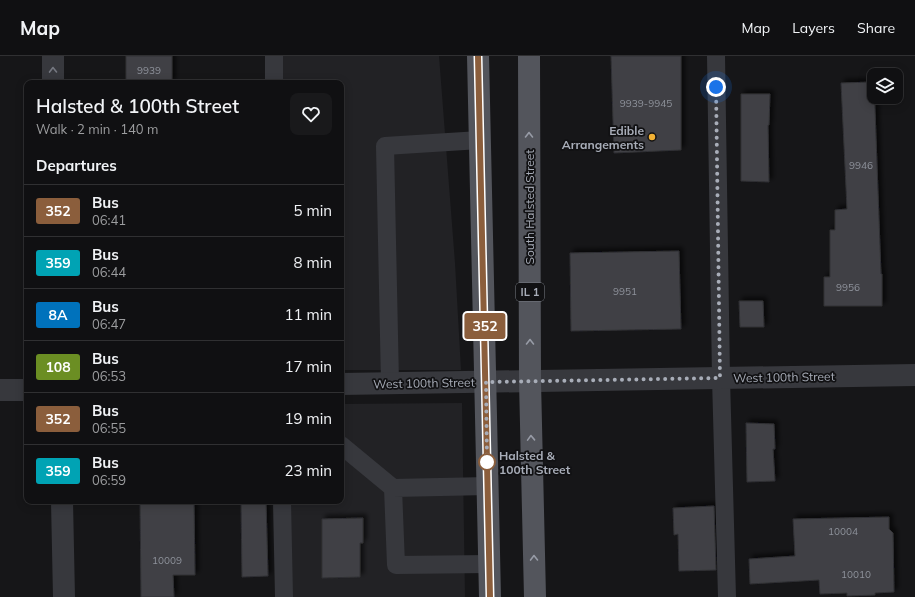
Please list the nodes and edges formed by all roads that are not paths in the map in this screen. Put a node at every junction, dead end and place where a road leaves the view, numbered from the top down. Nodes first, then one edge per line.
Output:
1 (53, 56) edge
2 (274, 56) edge
3 (478, 56) edge
4 (529, 56) edge
5 (716, 56) edge
6 (53, 80) edge
7 (274, 80) edge
8 (480, 140) junction
9 (915, 374) edge
10 (720, 378) junction
11 (530, 381) junction
12 (486, 382) junction
13 (344, 384) edge
14 (390, 384) junction
15 (0, 390) edge
16 (24, 390) edge
17 (344, 447) edge
18 (488, 486) junction
19 (393, 488) junction
20 (62, 504) edge
21 (282, 504) edge
22 (489, 564) junction
23 (64, 597) edge
24 (284, 597) edge
25 (490, 597) edge
26 (535, 597) edge
27 (727, 597) edge

6 -> 1 street
2 - 7 lane
3 - 8 main road
11 -> 4 main road, South Halsted Street / IL 1
5 - 10 lane
8 - 12 main road
8 - 14 lane
9 - 10 street, West 100th Street
10 - 11 street, West 100th Street
10 - 27 lane
11 - 12 street, West 100th Street
26 -> 11 main road, South Halsted Street / IL 1
12 - 14 street, West 100th Street
12 - 18 main road
13 - 14 street, West 100th Street
15 - 16 street
17 - 19 lane
18 - 19 lane
18 - 22 main road
19 - 22 lane
20 - 23 street
21 - 24 lane
22 - 25 main road

